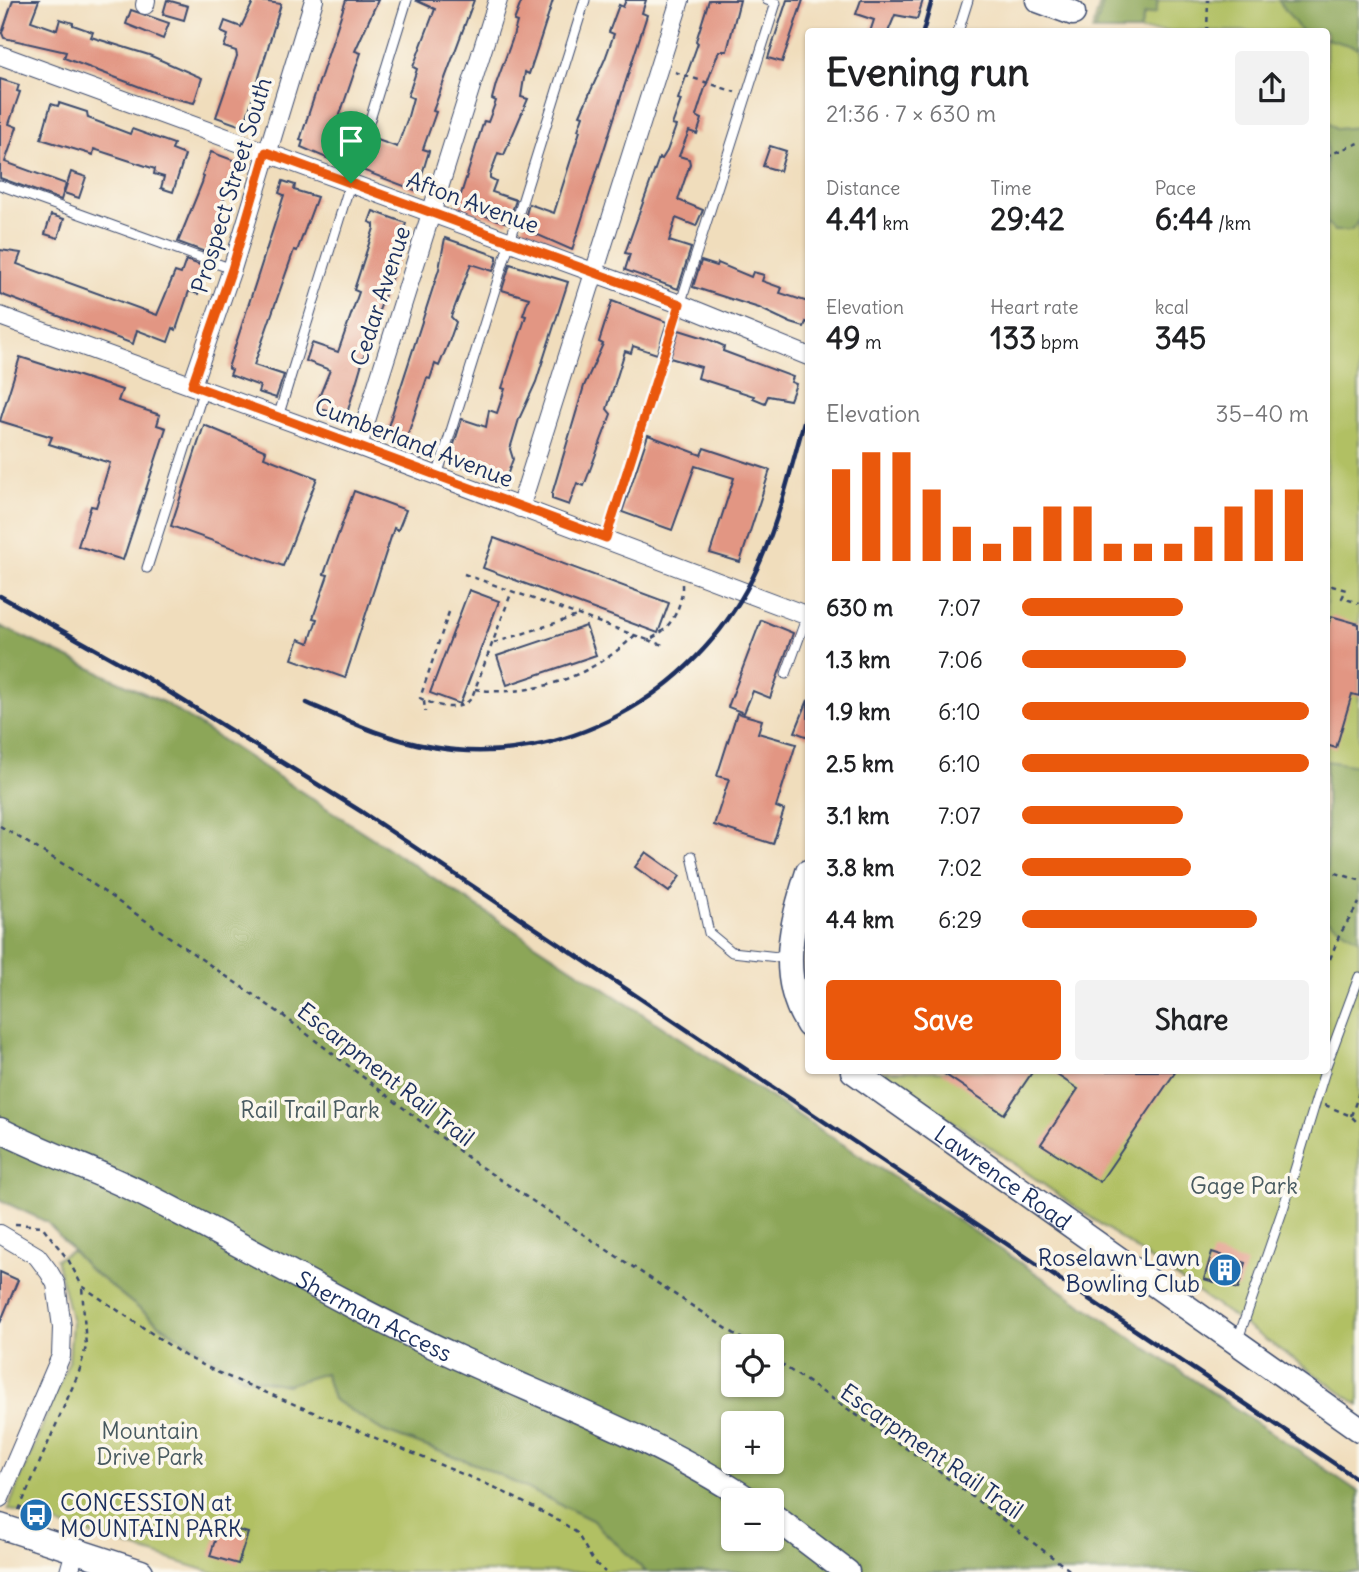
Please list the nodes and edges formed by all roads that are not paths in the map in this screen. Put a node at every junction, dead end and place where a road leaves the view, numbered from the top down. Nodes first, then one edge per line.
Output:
1 (314, 0) edge
2 (407, 0) edge
3 (498, 0) edge
4 (585, 0) edge
5 (680, 0) edge
6 (767, 0) edge
7 (968, 0) edge
8 (1038, 0) edge
9 (1072, 15) edge
10 (959, 28) edge
11 (0, 55) edge
12 (266, 152) junction
13 (351, 183) junction
14 (0, 185) edge
15 (432, 214) junction
16 (509, 242) junction
17 (232, 269) junction
18 (594, 273) junction
19 (680, 304) junction
20 (0, 316) edge
21 (805, 355) edge
22 (198, 387) junction
23 (278, 417) junction
24 (358, 446) junction
25 (437, 477) junction
26 (520, 508) junction
27 (606, 538) junction
28 (147, 568) dead end
29 (805, 615) edge
30 (805, 624) edge
31 (786, 674) dead end
32 (692, 856) dead end
33 (805, 883) edge
34 (789, 959) junction
35 (1359, 977) edge
36 (805, 1018) edge
37 (1330, 1055) edge
38 (857, 1074) edge
39 (1324, 1074) edge
40 (0, 1130) edge
41 (5, 1229) edge
42 (1236, 1344) junction
43 (1359, 1429) edge
44 (732, 1488) edge
45 (0, 1498) edge
46 (8, 1520) edge
47 (784, 1524) edge
48 (72, 1561) edge
49 (141, 1572) edge
50 (847, 1572) edge

1 - 12 street, Prospect Street South
2 - 13 lane
3 - 15 street, Cedar Avenue
4 - 16 lane
5 - 18 street
6 - 19 lane
7 - 10 lane
8 - 9 main road
11 - 12 street, Afton Avenue
12 - 13 street, Afton Avenue
12 - 17 street, Prospect Street South
13 - 15 street, Afton Avenue
13 - 23 lane
14 - 17 lane
15 - 16 street, Afton Avenue
15 - 24 street, Cedar Avenue
16 - 18 street, Afton Avenue
16 - 25 lane
17 - 22 street, Prospect Street South
18 - 19 street, Afton Avenue
18 - 26 street
19 - 21 street, Afton Avenue
19 - 27 lane
20 - 22 street, Cumberland Avenue
22 - 23 street, Cumberland Avenue
22 - 28 lane
23 - 24 street, Cumberland Avenue
24 - 25 street, Cumberland Avenue
25 - 26 street, Cumberland Avenue
26 - 27 street, Cumberland Avenue
27 - 29 street, Cumberland Avenue
30 - 31 lane
32 - 34 lane
33 - 34 main road
34 - 36 main road
35 - 37 lane
38 - 42 main road, Lawrence Road
39 - 42 lane
40 - 44 main road, Sherman Access
41 - 45 street
42 - 43 main road, Lawrence Road
46 - 48 main road
47 - 50 main road
48 - 49 main road

